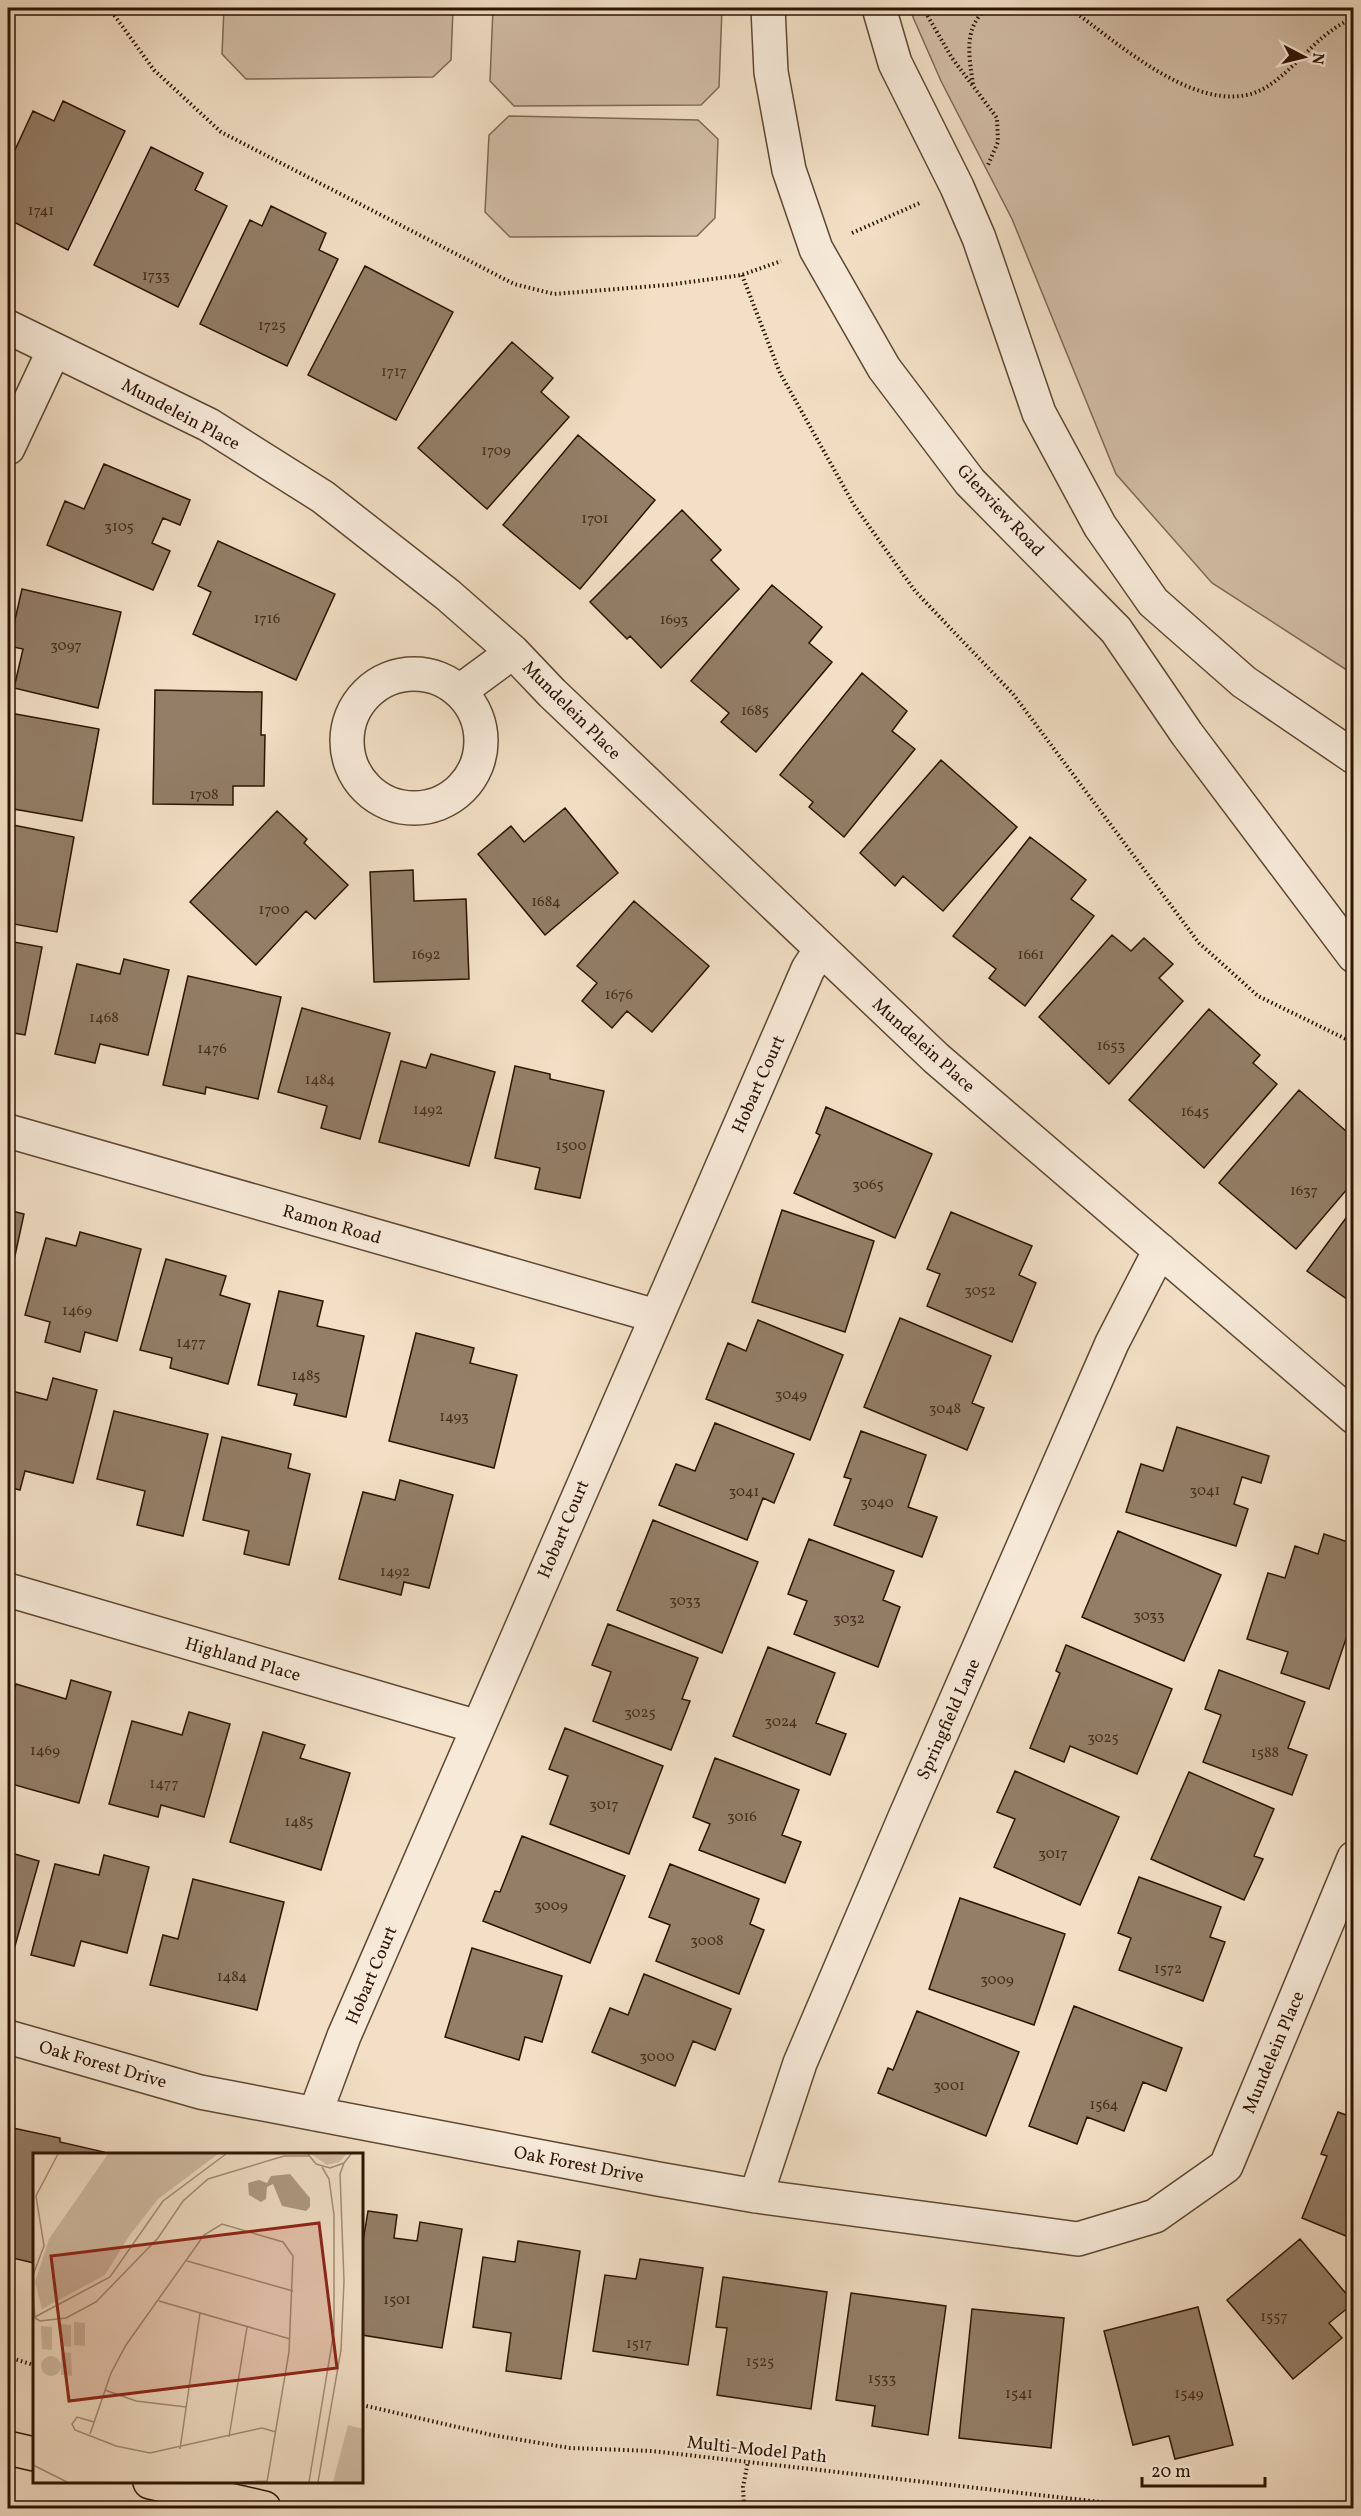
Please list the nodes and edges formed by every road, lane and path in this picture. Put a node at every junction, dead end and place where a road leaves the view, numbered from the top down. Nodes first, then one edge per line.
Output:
1 (109, 8) edge
2 (768, 8) edge
3 (879, 8) edge
4 (923, 8) edge
5 (987, 8) edge
6 (1069, 8) edge
7 (1353, 18) edge
8 (974, 86) junction
9 (957, 187) junction
10 (816, 249) junction
11 (742, 274) junction
12 (8, 327) edge
13 (54, 350) junction
14 (8, 448) edge
15 (513, 651) junction
16 (460, 691) junction
17 (1353, 757) edge
18 (821, 949) junction
19 (1353, 956) edge
20 (1353, 1043) edge
21 (8, 1131) edge
22 (1160, 1250) junction
23 (656, 1316) junction
24 (1353, 1417) edge
25 (8, 1590) edge
26 (478, 1727) junction
27 (1353, 1858) edge
28 (8, 2037) edge
29 (315, 2114) junction
30 (756, 2196) junction
31 (1155, 2216) joint
32 (8, 2356) edge
33 (33, 2365) edge
34 (363, 2405) edge
35 (8, 2448) edge
36 (33, 2454) edge
37 (748, 2461) junction
38 (158, 2483) edge
39 (264, 2508) edge
40 (747, 2508) edge
41 (1153, 2508) edge

1 - 11 path
2 - 10 street, Glenview Road
3 - 9 street
4 - 8 path
5 - 8 path
6 - 7 path
8 - 9 path
9 - 10 path
9 - 17 street
10 - 11 path
10 - 19 street, Glenview Road
11 - 20 path
12 - 13 street, Mundelein Place
13 - 14 street
13 - 15 street, Mundelein Place
15 - 16 street, Mundelein Place
15 - 18 street, Mundelein Place
16 - 16 street
18 - 22 street, Mundelein Place
18 - 23 street, Hobart Court
21 - 23 street, Ramon Road
22 - 24 street, Mundelein Place
22 - 30 street, Springfield Lane
23 - 26 street, Hobart Court
25 - 26 street, Highland Place
26 - 29 street, Hobart Court
27 - 31 street, Mundelein Place
28 - 29 street, Oak Forest Drive
29 - 30 street, Oak Forest Drive
30 - 31 street, Oak Forest Drive
32 - 33 path
34 - 37 path, Multi-Model Path
35 - 36 main road
37 - 40 path
37 - 41 path, Multi-Model Path
38 - 39 main road

